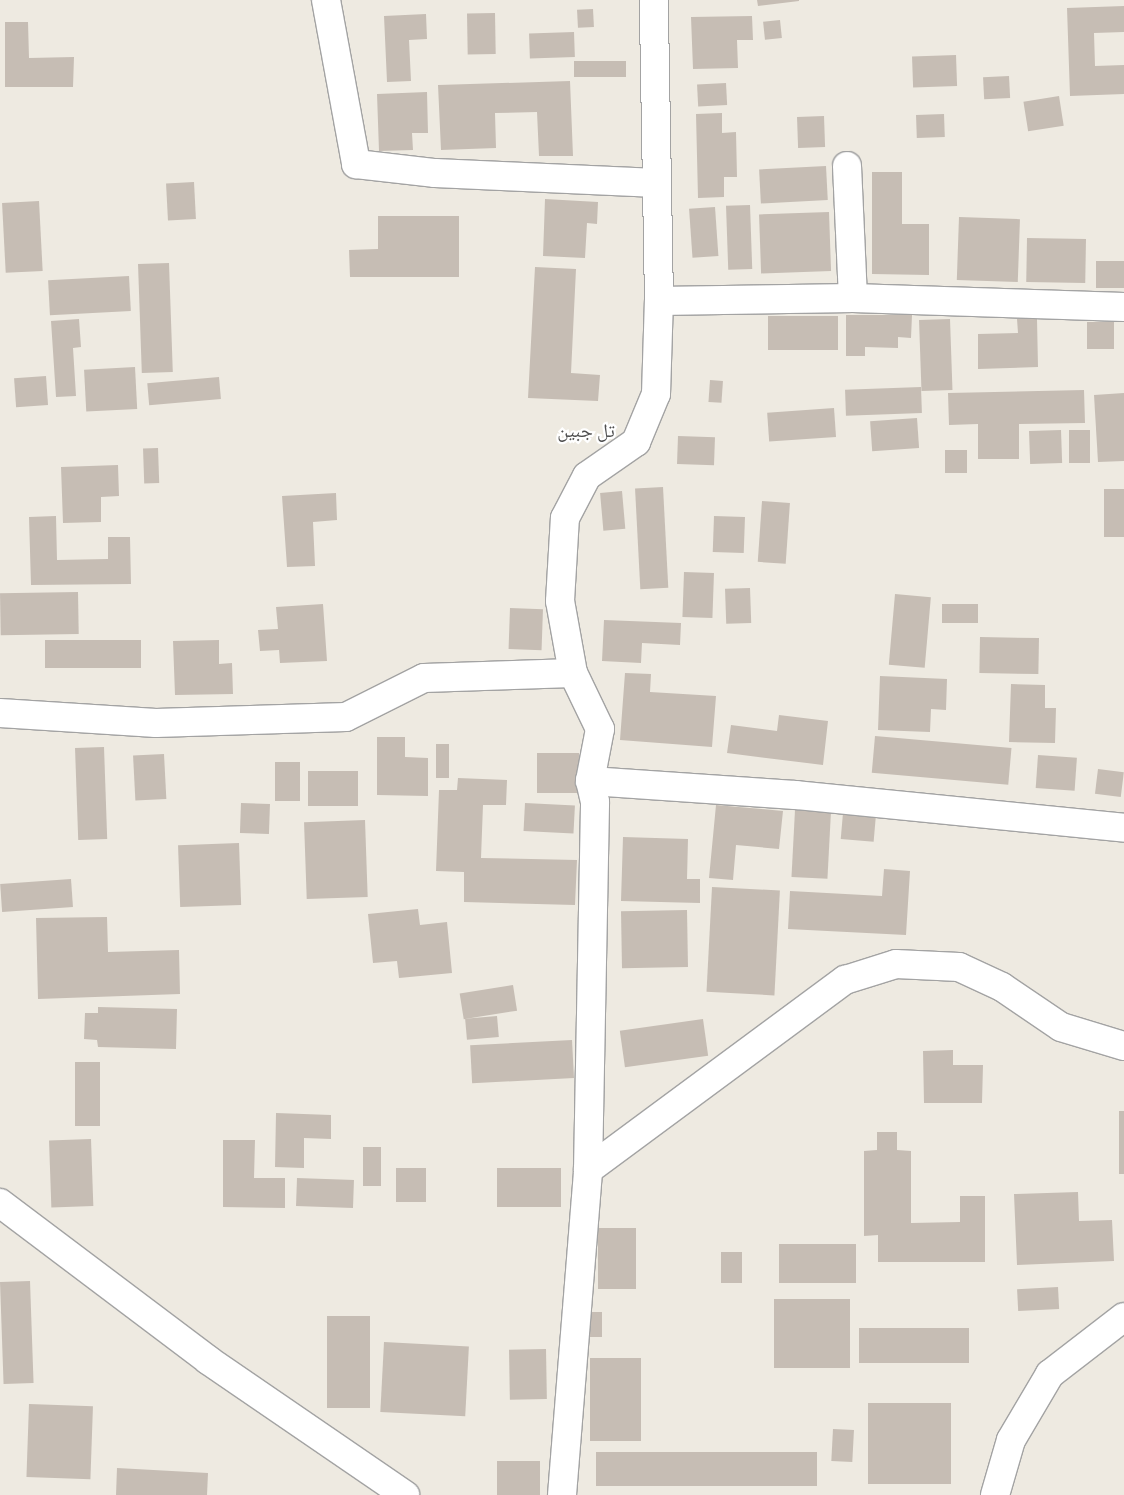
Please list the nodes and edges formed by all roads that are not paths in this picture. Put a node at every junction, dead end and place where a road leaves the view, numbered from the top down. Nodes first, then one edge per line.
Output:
1 (326, 0) edge
2 (654, 0) edge
3 (847, 166) dead end
4 (657, 183) junction
5 (853, 298) junction
6 (659, 301) junction
7 (1124, 307) edge
8 (573, 672) junction
9 (0, 713) edge
10 (590, 781) junction
11 (1124, 828) edge
12 (1124, 1046) edge
13 (588, 1170) junction
14 (0, 1203) edge
15 (1124, 1317) edge
16 (405, 1495) edge
17 (562, 1495) edge
18 (995, 1495) edge

1 - 4 street
2 - 4 street
3 - 5 street
4 - 6 street
5 - 6 street
5 - 7 street
6 - 8 street
8 - 9 street
8 - 10 street
10 - 11 street
10 - 13 street
12 - 13 street
13 - 17 street
14 - 16 street
15 - 18 street

